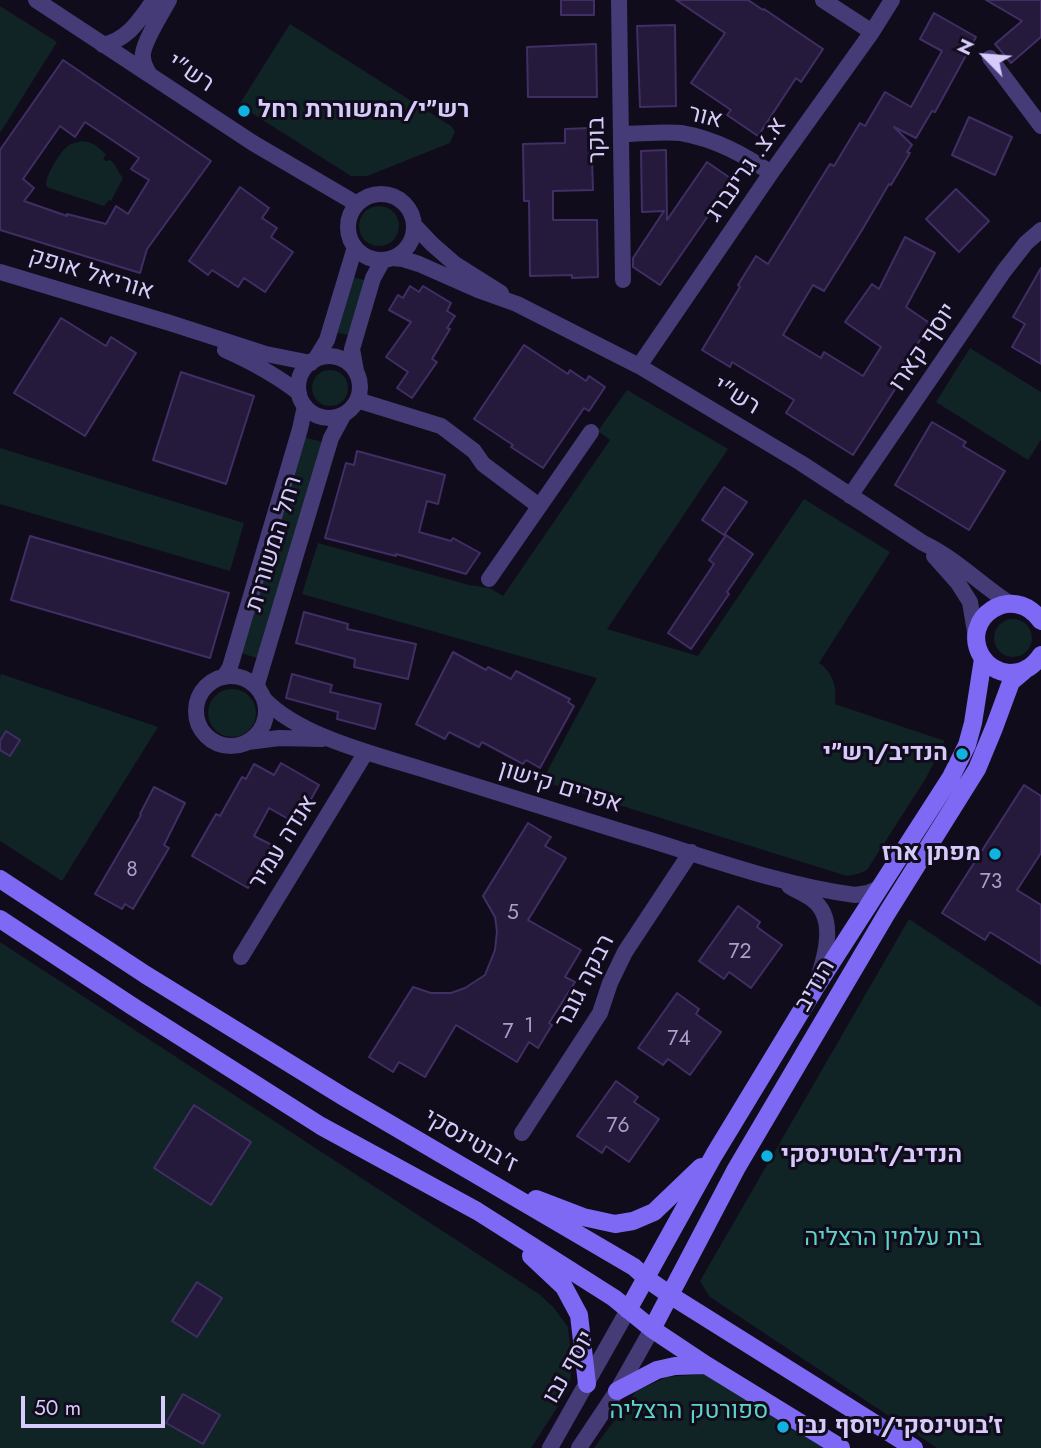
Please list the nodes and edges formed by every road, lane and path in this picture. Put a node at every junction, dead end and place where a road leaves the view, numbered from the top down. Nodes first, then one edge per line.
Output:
1 (36, 0) edge
2 (154, 0) edge
3 (169, 0) edge
4 (619, 0) edge
5 (823, 0) edge
6 (892, 0) edge
7 (872, 32) junction
8 (103, 45) junction
9 (990, 58) dead end
10 (150, 75) junction
11 (1041, 125) edge
12 (621, 134) junction
13 (771, 173) junction
14 (357, 204) junction
15 (414, 225) junction
16 (1041, 230) edge
17 (355, 247) junction
18 (388, 259) junction
19 (0, 272) edge
20 (623, 280) dead end
21 (517, 304) junction
22 (170, 323) junction
23 (313, 361) junction
24 (639, 366) junction
25 (357, 373) junction
26 (302, 400) junction
27 (357, 400) junction
28 (344, 414) junction
29 (591, 432) dead end
30 (850, 496) junction
31 (539, 506) junction
32 (923, 543) junction
33 (489, 579) dead end
34 (1009, 603) junction
35 (1037, 612) edge
36 (976, 638) junction
37 (1041, 655) edge
38 (984, 659) junction
39 (1024, 671) junction
40 (224, 677) junction
41 (262, 694) junction
42 (332, 740) junction
43 (248, 742) junction
44 (366, 752) junction
45 (691, 852) junction
46 (774, 878) junction
47 (0, 879) edge
48 (880, 888) junction
49 (0, 919) edge
50 (240, 957) dead end
51 (814, 990) junction
52 (522, 1133) dead end
53 (714, 1155) junction
54 (496, 1185) junction
55 (477, 1211) junction
56 (647, 1279) junction
57 (670, 1294) junction
58 (628, 1310) junction
59 (652, 1329) junction
60 (706, 1365) junction
61 (587, 1384) junction
62 (617, 1391) junction
63 (550, 1448) edge
64 (579, 1448) edge
65 (841, 1448) edge
66 (914, 1448) edge

1 - 8 street, רש"י
2 - 8 street
3 - 10 street
4 - 12 street, בוקר
5 - 7 street
6 - 7 street, א.צ. גרינברג
7 - 13 street, א.צ. גרינברג
8 - 10 street, רש"י
9 - 11 street
10 - 14 street, רש"י
12 - 13 street, אור
12 - 20 street, בוקר
13 - 24 street, א.צ. גרינברג
14 - 15 street
14 - 17 street
15 - 18 street
15 - 21 street, רש"י
16 - 30 street, יוסף קארו
17 - 18 street
17 - 23 street
18 - 21 street, רש"י
18 - 25 street
19 - 22 street, אוריאל אופק
21 - 24 street, רש"י
22 - 23 street, אוריאל אופק
22 - 26 street, אוריאל אופק
23 - 25 street
23 - 26 street
24 - 30 street, רש"י
25 - 27 street
26 - 28 street
26 - 40 street, רחל המשוררת
27 - 28 street
27 - 31 street
28 - 41 street, רחל המשוררת
29 - 31 street
30 - 32 street, רש"י
31 - 33 street
32 - 34 street, רש"י
32 - 36 street, רש"י
34 - 35 main road
34 - 36 main road
36 - 38 main road
37 - 39 main road, הנדיב
38 - 39 main road
38 - 48 main road, הנדיב
39 - 57 main road, הנדיב
40 - 41 street
40 - 43 street
41 - 42 street, אפרים קישון
41 - 43 street
42 - 43 street, אפרים קישון
42 - 44 street, אפרים קישון
44 - 45 street, אפרים קישון
44 - 50 street, אנדה עמיר
45 - 46 street, אפרים קישון
45 - 52 street, רבקה גובר
46 - 48 street, אפרים קישון
46 - 51 street, אפרים קישון
47 - 54 main road, ז'בוטינסקי
48 - 51 main road, הנדיב
49 - 55 main road
51 - 53 main road, הנדיב
53 - 54 main road
53 - 56 main road, הנדיב
54 - 56 main road, ז'בוטינסקי
55 - 58 main road
55 - 61 main road
56 - 57 main road, ז'בוטינסקי
56 - 58 main road, הנדיב
57 - 59 main road, הנדיב
57 - 66 main road, ז'בוטינסקי
58 - 59 main road
58 - 61 street, יוסף נבו
59 - 60 main road
59 - 62 street, יוסף נבו
60 - 62 main road
60 - 65 main road
61 - 63 street, יוסף נבו
62 - 64 street, יוסף נבו

